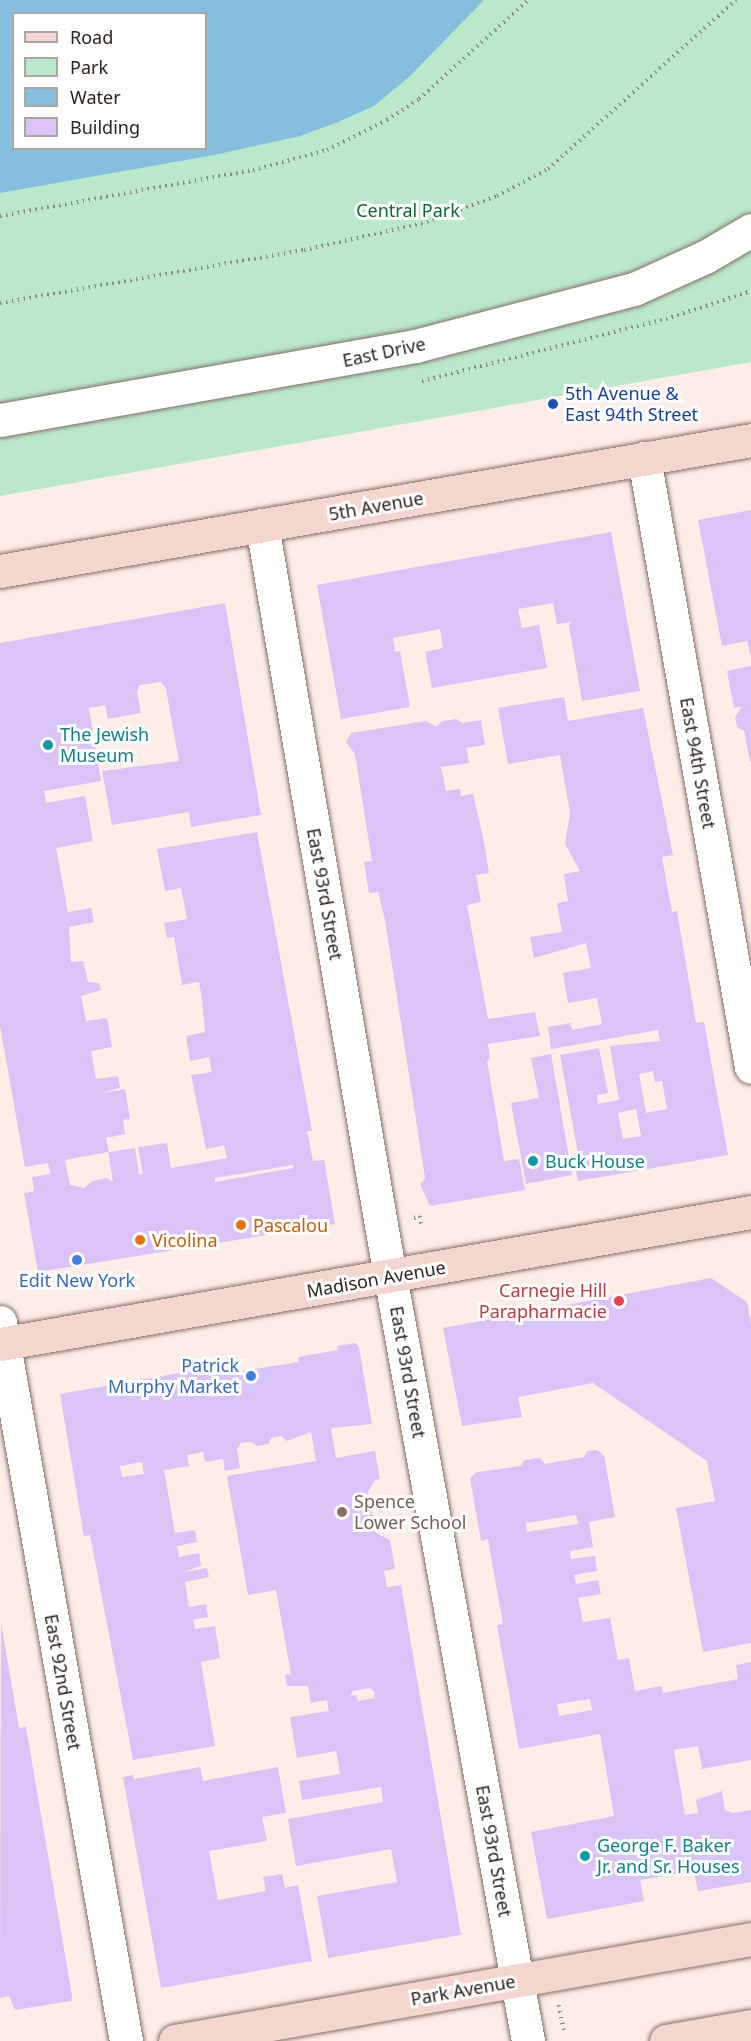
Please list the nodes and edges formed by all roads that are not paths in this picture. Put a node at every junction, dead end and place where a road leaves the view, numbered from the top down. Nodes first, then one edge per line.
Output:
1 (751, 230) edge
2 (0, 420) edge
3 (751, 440) edge
4 (644, 458) junction
5 (262, 525) junction
6 (0, 571) edge
7 (751, 1066) edge
8 (751, 1212) edge
9 (392, 1275) junction
10 (1, 1336) edge
11 (751, 1939) edge
12 (517, 1980) junction
13 (751, 2026) edge
14 (126, 2041) edge
15 (176, 2041) edge
16 (528, 2041) edge
17 (666, 2041) edge

1 - 2 street, East Drive
3 - 4 main road, 5th Avenue
4 - 5 main road, 5th Avenue
4 - 7 street, East 94th Street
5 - 6 main road, 5th Avenue
5 - 9 street, East 93rd Street
8 - 9 main road, Madison Avenue
9 - 10 main road, Madison Avenue
9 - 12 street, East 93rd Street
10 - 14 street, East 92nd Street
11 - 12 main road, Park Avenue
12 - 15 main road, Park Avenue
12 - 16 street, East 93rd Street
13 - 17 main road

